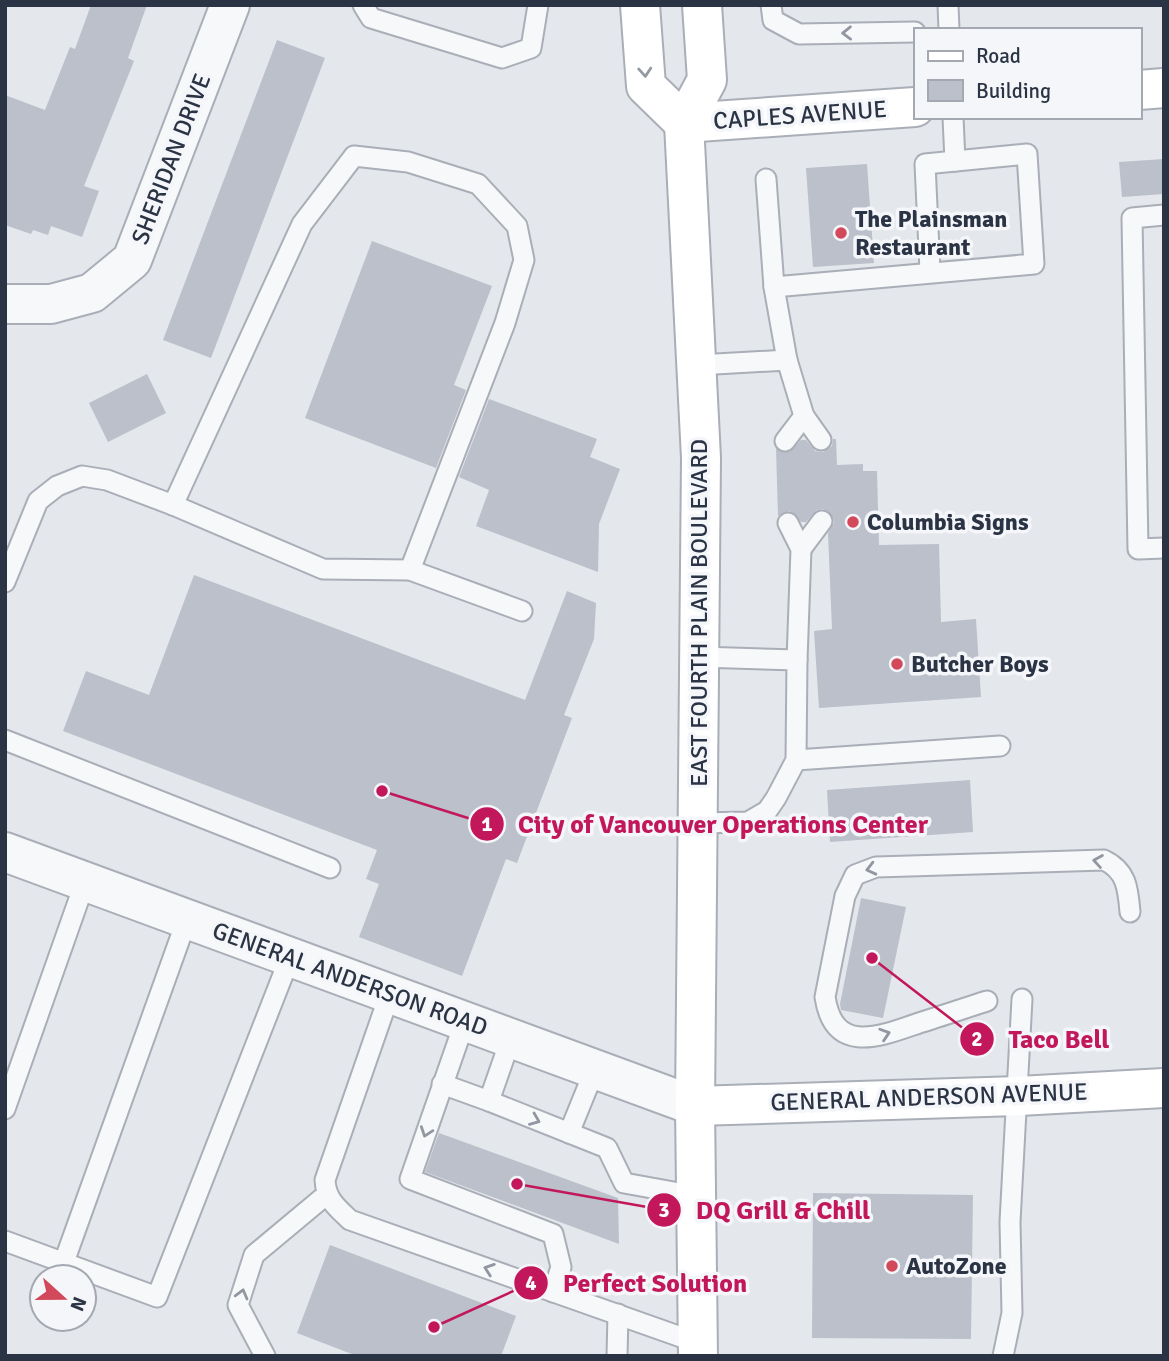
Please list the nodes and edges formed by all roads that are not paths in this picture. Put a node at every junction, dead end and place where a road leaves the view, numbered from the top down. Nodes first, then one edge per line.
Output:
1 (230, 5) edge
2 (363, 5) edge
3 (538, 5) edge
4 (640, 5) edge
5 (702, 5) edge
6 (771, 5) edge
7 (948, 5) edge
8 (949, 28) edge
9 (914, 32) edge
10 (1164, 88) edge
11 (1141, 90) edge
12 (914, 107) edge
13 (953, 119) edge
14 (684, 123) junction
15 (955, 161) junction
16 (766, 179) dead end
17 (1164, 215) edge
18 (930, 271) junction
19 (775, 287) junction
20 (5, 304) edge
21 (787, 360) junction
22 (698, 365) junction
23 (804, 415) junction
24 (821, 440) dead end
25 (785, 441) dead end
26 (173, 505) junction
27 (822, 521) dead end
28 (788, 523) dead end
29 (801, 548) junction
30 (1164, 548) edge
31 (410, 569) junction
32 (5, 582) edge
33 (522, 611) dead end
34 (699, 657) junction
35 (797, 660) junction
36 (5, 740) edge
37 (1000, 746) dead end
38 (796, 760) junction
39 (698, 823) junction
40 (5, 852) edge
41 (330, 868) dead end
42 (85, 881) junction
43 (1130, 912) dead end
44 (187, 919) junction
45 (290, 957) junction
46 (390, 993) junction
47 (1021, 999) dead end
48 (987, 1001) dead end
49 (465, 1021) junction
50 (511, 1038) junction
51 (595, 1069) junction
52 (442, 1084) junction
53 (1164, 1088) edge
54 (1019, 1096) junction
55 (489, 1101) junction
56 (695, 1105) junction
57 (5, 1109) edge
58 (569, 1133) junction
59 (326, 1195) junction
60 (696, 1196) junction
61 (5, 1241) edge
62 (64, 1262) junction
63 (553, 1292) junction
64 (618, 1314) junction
65 (698, 1349) edge
66 (265, 1356) edge
67 (617, 1356) edge
68 (1003, 1356) edge

1 - 20 street, SHERIDAN DRIVE
2 - 3 lane
4 -> 14 main road
5 - 14 main road
9 -> 6 lane
7 - 8 lane
10 - 11 main road
12 - 14 main road, CAPLES AVENUE
13 - 15 lane
14 - 22 main road, EAST FOURTH PLAIN BOULEVARD
15 - 18 lane
15 - 18 lane
16 - 19 lane
17 - 30 lane
18 - 19 lane
19 - 21 lane
21 - 22 lane
21 - 23 lane
22 - 34 main road, EAST FOURTH PLAIN BOULEVARD
23 - 24 lane
23 - 25 lane
26 - 31 lane
26 - 31 lane
26 - 32 lane
27 - 29 lane
28 - 29 lane
29 - 35 lane
31 - 33 lane
34 - 35 lane
34 - 39 main road, EAST FOURTH PLAIN BOULEVARD
35 - 38 lane
36 - 41 lane
37 - 38 lane
38 - 39 lane
39 - 56 main road, EAST FOURTH PLAIN BOULEVARD
40 - 42 street, GENERAL ANDERSON ROAD
42 - 44 street, GENERAL ANDERSON ROAD
42 - 57 lane
43 -> 48 lane
44 - 45 street, GENERAL ANDERSON ROAD
44 - 62 lane
45 - 46 street, GENERAL ANDERSON ROAD
45 - 62 lane
46 - 49 street, GENERAL ANDERSON ROAD
46 - 59 lane
47 - 54 lane
49 - 50 street, GENERAL ANDERSON ROAD
49 - 52 lane
50 - 51 street, GENERAL ANDERSON ROAD
50 - 55 lane
51 - 56 street, GENERAL ANDERSON ROAD
51 - 58 lane
52 - 55 lane
52 -> 63 lane
53 - 54 main road, GENERAL ANDERSON AVENUE
54 - 56 main road, GENERAL ANDERSON AVENUE
54 - 68 lane
55 -> 58 lane
56 - 60 main road, EAST FOURTH PLAIN BOULEVARD
58 - 60 lane
63 -> 59 lane
66 -> 59 lane
60 - 65 main road, EAST FOURTH PLAIN BOULEVARD
61 - 62 lane
63 - 64 lane
64 - 65 lane
64 - 67 lane

